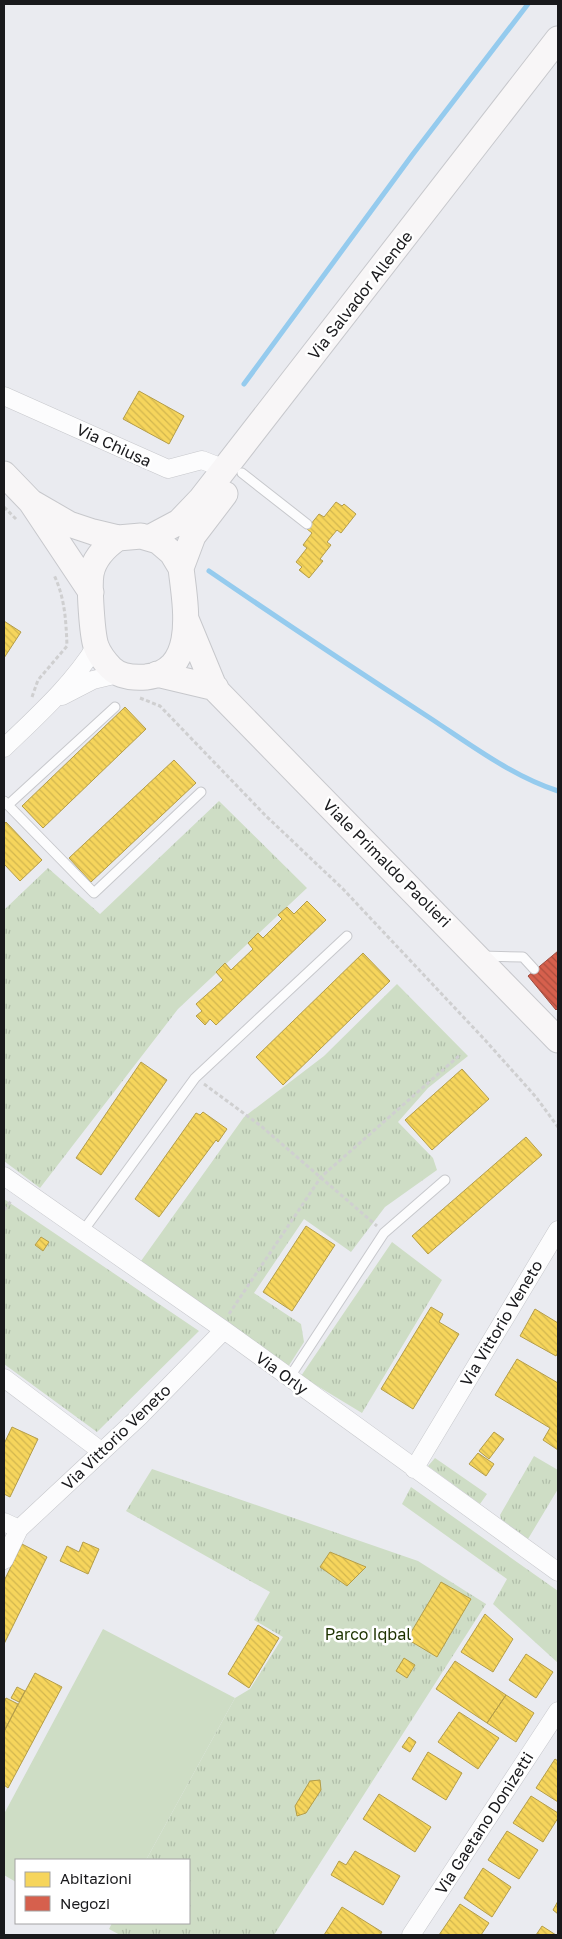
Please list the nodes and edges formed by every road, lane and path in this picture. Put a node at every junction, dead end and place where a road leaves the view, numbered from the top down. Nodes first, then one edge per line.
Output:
1 (558, 39) edge
2 (558, 65) edge
3 (4, 396) edge
4 (234, 471) junction
5 (4, 474) edge
6 (31, 502) junction
7 (4, 507) edge
8 (307, 524) dead end
9 (23, 526) dead end
10 (118, 538) junction
11 (148, 538) junction
12 (181, 568) junction
13 (53, 574) dead end
14 (91, 592) junction
15 (186, 619) junction
16 (96, 646) junction
17 (118, 674) junction
18 (157, 674) junction
19 (216, 688) junction
20 (136, 697) dead end
21 (55, 699) junction
22 (31, 700) dead end
23 (115, 706) dead end
24 (4, 748) edge
25 (201, 792) dead end
26 (6, 803) edge
27 (347, 936) dead end
28 (479, 956) junction
29 (534, 969) dead end
30 (558, 1040) edge
31 (461, 1054) dead end
32 (195, 1078) junction
33 (558, 1127) edge
34 (4, 1176) edge
35 (321, 1177) junction
36 (445, 1180) dead end
37 (558, 1230) edge
38 (83, 1231) junction
39 (384, 1232) junction
40 (224, 1330) junction
41 (4, 1378) edge
42 (289, 1378) junction
43 (102, 1452) junction
44 (414, 1469) junction
45 (12, 1526) edge
46 (4, 1560) edge
47 (558, 1572) edge
48 (558, 1711) edge
49 (411, 1935) edge

1 - 4 main road, Via Salvador Allende
2 - 4 main road, Via Salvador Allende
3 - 4 street, Via Chiusa
4 - 8 lane
4 - 11 main road, Via Salvador Allende
4 - 12 main road, Via Salvador Allende
5 - 6 main road
6 - 10 main road
6 - 14 main road
7 - 9 path
10 - 11 main road
10 - 14 main road
11 - 12 main road
12 - 15 main road, Viale Primaldo Paolieri
13 - 22 path
14 - 16 main road
15 - 18 main road, Viale Primaldo Paolieri
15 - 19 main road, Viale Primaldo Paolieri
16 - 17 main road
16 - 21 street
17 - 18 main road
17 - 21 street
18 - 19 main road
19 - 28 main road, Viale Primaldo Paolieri
20 - 33 path
21 - 24 street
23 - 26 lane
25 - 26 lane
27 - 32 lane
28 - 29 lane
28 - 30 main road, Viale Primaldo Paolieri
31 - 35 path
32 - 35 path
32 - 38 lane
34 - 38 street, Via Orly
35 - 39 path
35 - 40 path
36 - 39 lane
37 - 44 street, Via Vittorio Veneto
38 - 40 street, Via Orly
39 - 42 lane
40 - 42 street, Via Orly
40 - 43 street, Via Vittorio Veneto
41 - 43 street
42 - 44 street, Via Orly
43 - 45 street, Via Vittorio Veneto
44 - 47 street, Via Orly
45 - 46 street, Via Vittorio Veneto
48 - 49 street, Via Gaetano Donizetti

